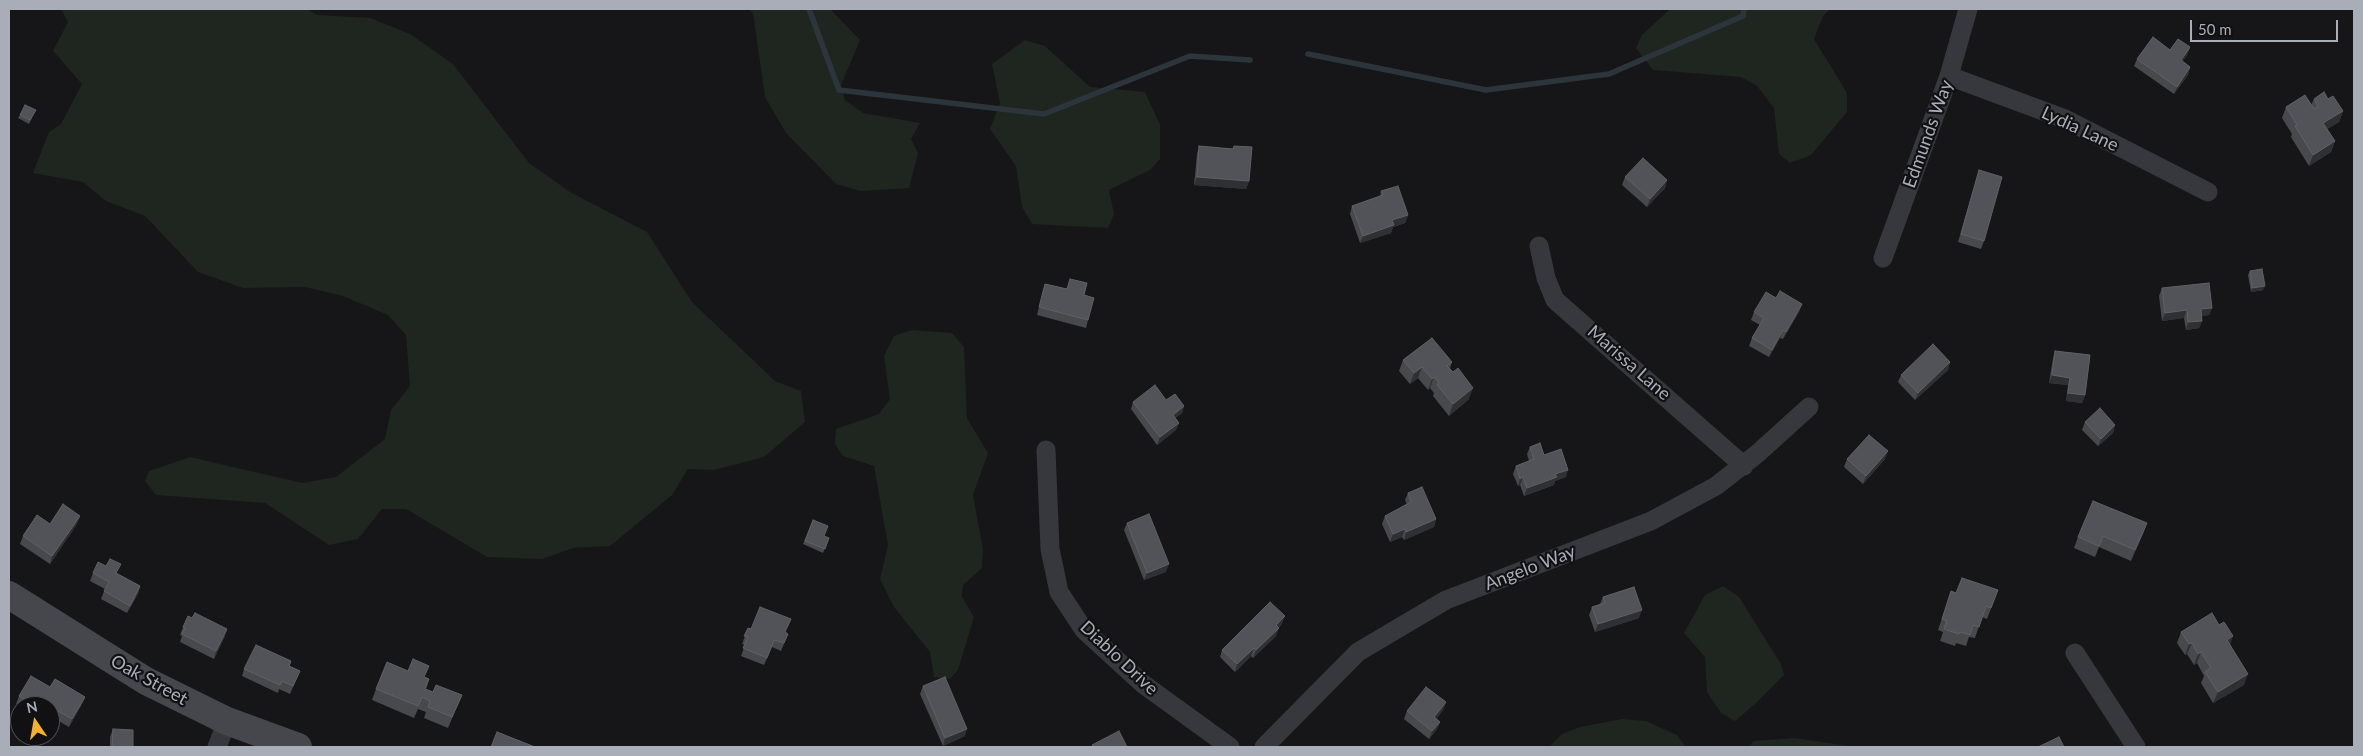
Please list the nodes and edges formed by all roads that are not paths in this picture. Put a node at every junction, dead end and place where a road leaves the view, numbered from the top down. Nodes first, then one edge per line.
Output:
1 (1968, 9) edge
2 (1949, 76) junction
3 (2208, 192) dead end
4 (1538, 246) dead end
5 (1883, 258) dead end
6 (1809, 407) dead end
7 (1046, 450) dead end
8 (1744, 466) junction
9 (9, 595) edge
10 (2075, 653) dead end
11 (227, 721) junction
12 (216, 747) edge
13 (298, 747) edge
14 (1230, 747) edge
15 (1264, 747) edge
16 (2136, 747) edge

1 - 2 street, Edmunds Way
2 - 3 street, Lydia Lane
2 - 5 street, Edmunds Way
4 - 8 street, Marissa Lane
6 - 8 street, Angelo Way
7 - 14 street, Diablo Drive
8 - 15 street, Angelo Way
9 - 11 main road, Oak Street
10 - 16 street
11 - 12 street
11 - 13 main road, Oak Street

